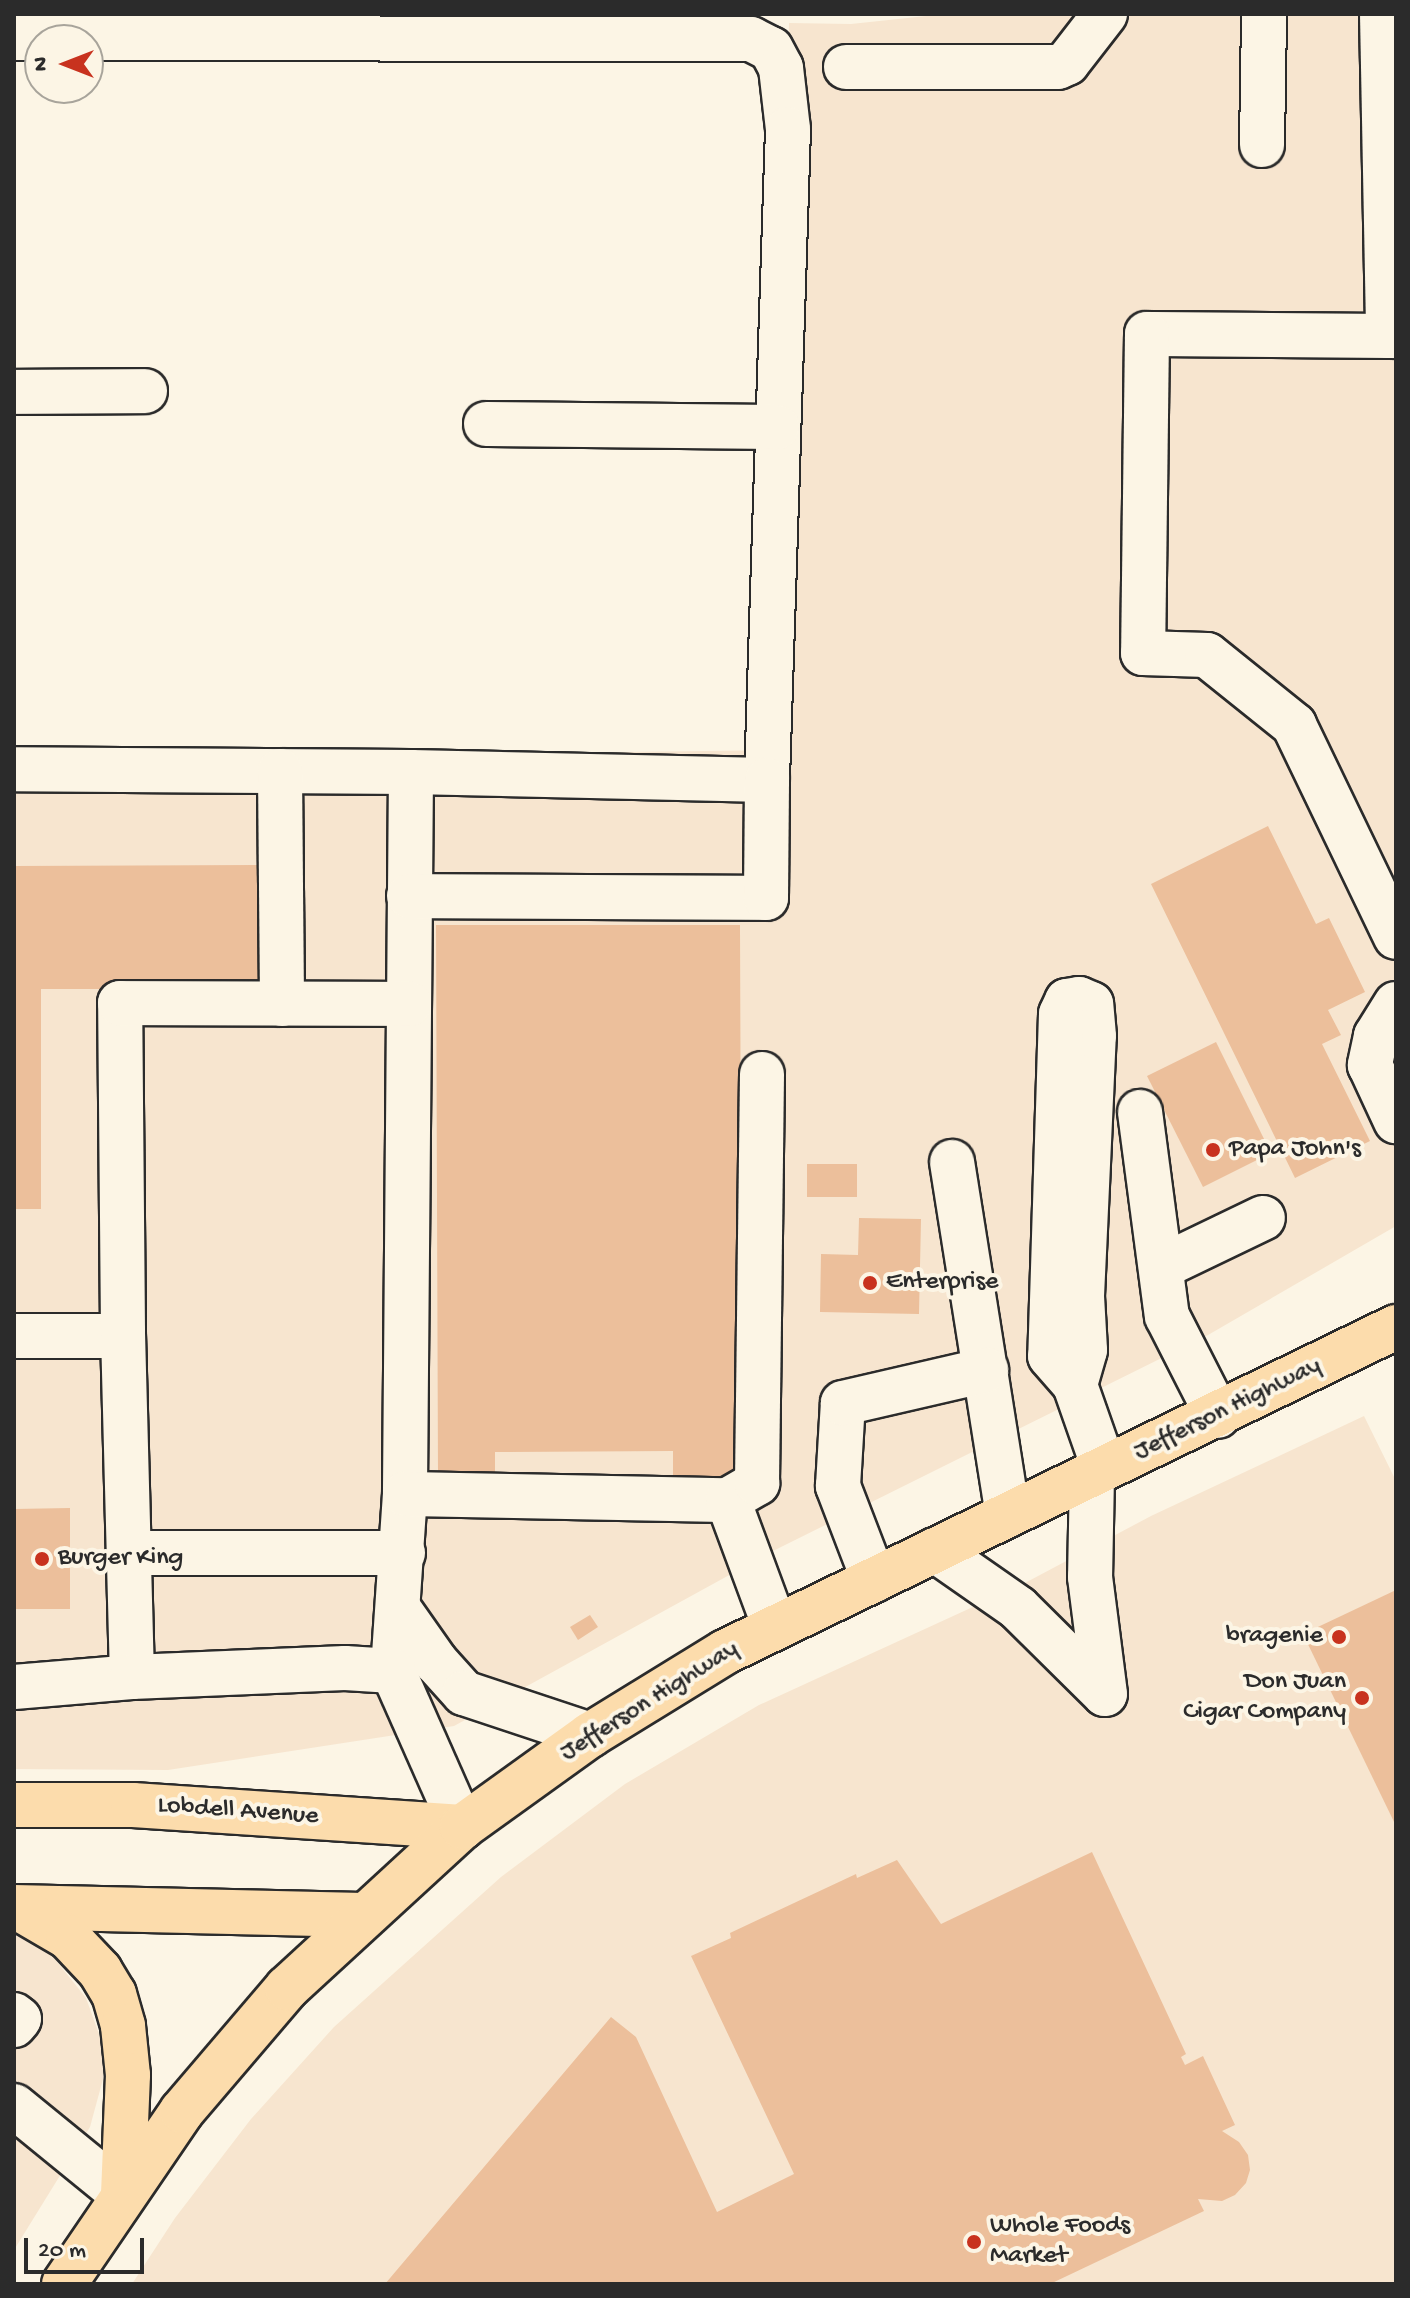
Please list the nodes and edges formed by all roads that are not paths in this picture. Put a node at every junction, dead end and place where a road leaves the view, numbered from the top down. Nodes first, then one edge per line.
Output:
1 (1105, 14) edge
2 (1264, 14) edge
3 (1382, 14) edge
4 (14, 38) edge
5 (846, 67) dead end
6 (1262, 145) dead end
7 (1392, 336) edge
8 (145, 391) dead end
9 (14, 392) edge
10 (486, 424) dead end
11 (777, 427) junction
12 (14, 769) edge
13 (280, 771) junction
14 (411, 772) junction
15 (767, 780) junction
16 (409, 896) junction
17 (1396, 937) edge
18 (282, 1004) junction
19 (409, 1004) junction
20 (1396, 1004) edge
21 (762, 1074) dead end
22 (1140, 1112) dead end
23 (1396, 1121) edge
24 (952, 1162) dead end
25 (1263, 1218) dead end
26 (1161, 1267) junction
27 (14, 1336) edge
28 (123, 1336) junction
29 (1393, 1337) edge
30 (986, 1370) junction
31 (1075, 1385) junction
32 (1218, 1416) junction
33 (1098, 1472) junction
34 (405, 1494) junction
35 (728, 1500) junction
36 (1008, 1515) junction
37 (935, 1550) junction
38 (129, 1553) junction
39 (403, 1553) junction
40 (874, 1580) junction
41 (398, 1608) junction
42 (775, 1627) junction
43 (393, 1671) junction
44 (132, 1677) junction
45 (14, 1687) edge
46 (590, 1735) junction
47 (14, 1805) edge
48 (462, 1827) junction
49 (16, 1907) edge
50 (363, 1915) junction
51 (14, 2015) edge
52 (14, 2025) edge
53 (14, 2106) edge
54 (123, 2195) junction
55 (64, 2284) edge

1 - 5 lane
2 - 6 lane
3 - 7 lane
4 - 11 lane
7 - 17 lane
8 - 9 lane
10 - 11 lane
11 - 15 lane
12 - 13 lane
13 - 14 lane
13 - 18 lane
14 - 15 lane
14 - 16 lane
15 - 16 lane
16 - 19 lane
18 - 19 lane
18 - 28 lane
19 - 34 lane
20 - 23 lane
21 - 35 lane
22 - 26 lane
24 - 30 lane
25 - 26 lane
26 - 32 lane
27 - 28 lane
28 - 38 lane
29 - 32 main road, Jefferson Highway
30 - 36 lane
30 - 40 lane
31 - 31 lane
31 - 33 lane
32 - 33 main road, Jefferson Highway
33 - 36 main road, Jefferson Highway
33 - 37 lane
34 - 35 lane
34 - 39 lane
35 - 42 lane
36 - 37 main road, Jefferson Highway
37 - 40 main road, Jefferson Highway
38 - 39 lane
38 - 44 lane
39 - 41 lane
40 - 42 main road, Jefferson Highway
41 - 43 lane
41 - 46 lane
42 - 46 main road, Jefferson Highway
43 - 44 lane
43 - 48 lane
44 - 45 lane
46 - 48 main road, Jefferson Highway
47 - 48 main road, Lobdell Avenue
48 - 50 main road, Jefferson Highway
49 - 50 main road
49 - 54 main road
50 - 54 main road, Jefferson Highway
51 - 52 lane
53 - 54 lane
54 - 55 main road, Jefferson Highway

